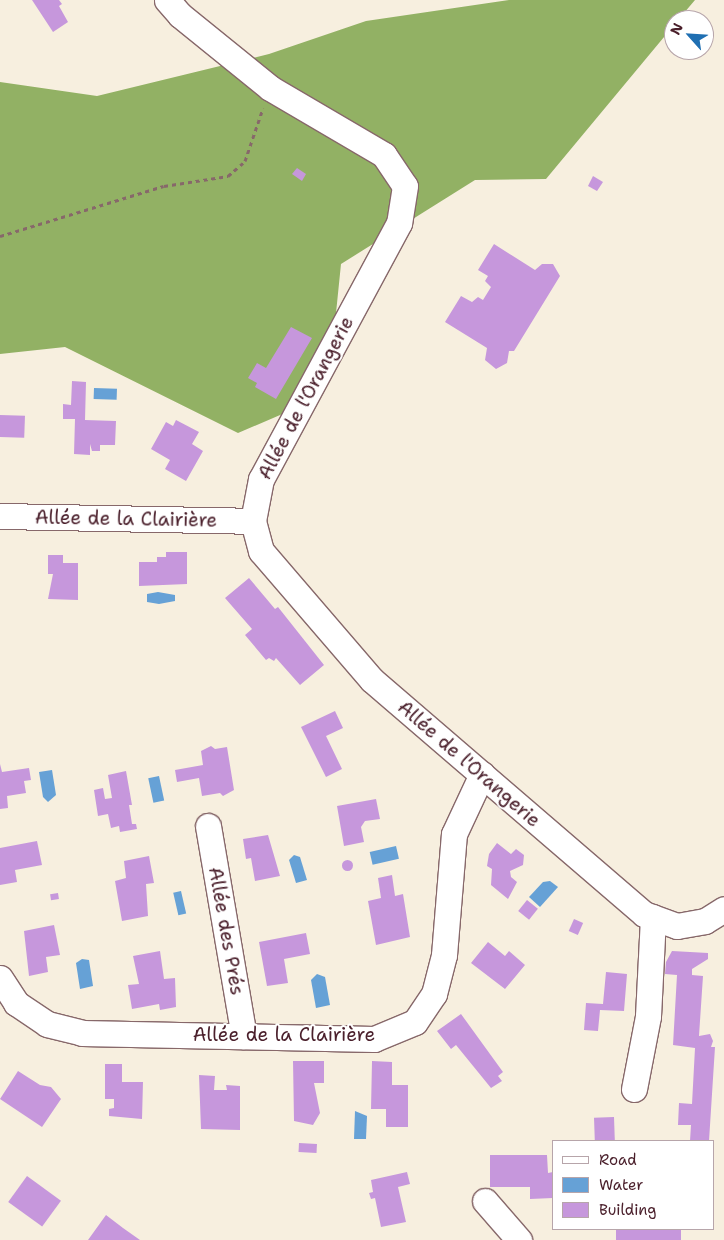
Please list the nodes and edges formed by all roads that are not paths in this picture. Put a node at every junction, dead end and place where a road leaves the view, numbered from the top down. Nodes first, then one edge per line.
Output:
1 (167, 0) edge
2 (0, 516) edge
3 (253, 521) junction
4 (482, 774) junction
5 (208, 826) dead end
6 (724, 909) edge
7 (653, 917) junction
8 (0, 978) edge
9 (244, 1036) junction
10 (634, 1089) dead end
11 (485, 1201) dead end
12 (519, 1240) edge

1 - 3 street, Allée de l'Orangerie
2 - 3 street, Allée de la Clairière
3 - 4 street, Allée de l'Orangerie
4 - 7 street, Allée de l'Orangerie
4 - 9 street, Allée de la Clairière
5 - 9 street, Allée des Prés
6 - 7 street, Allée de l'Orangerie
7 - 10 street
8 - 9 street, Allée de la Clairière
11 - 12 street

